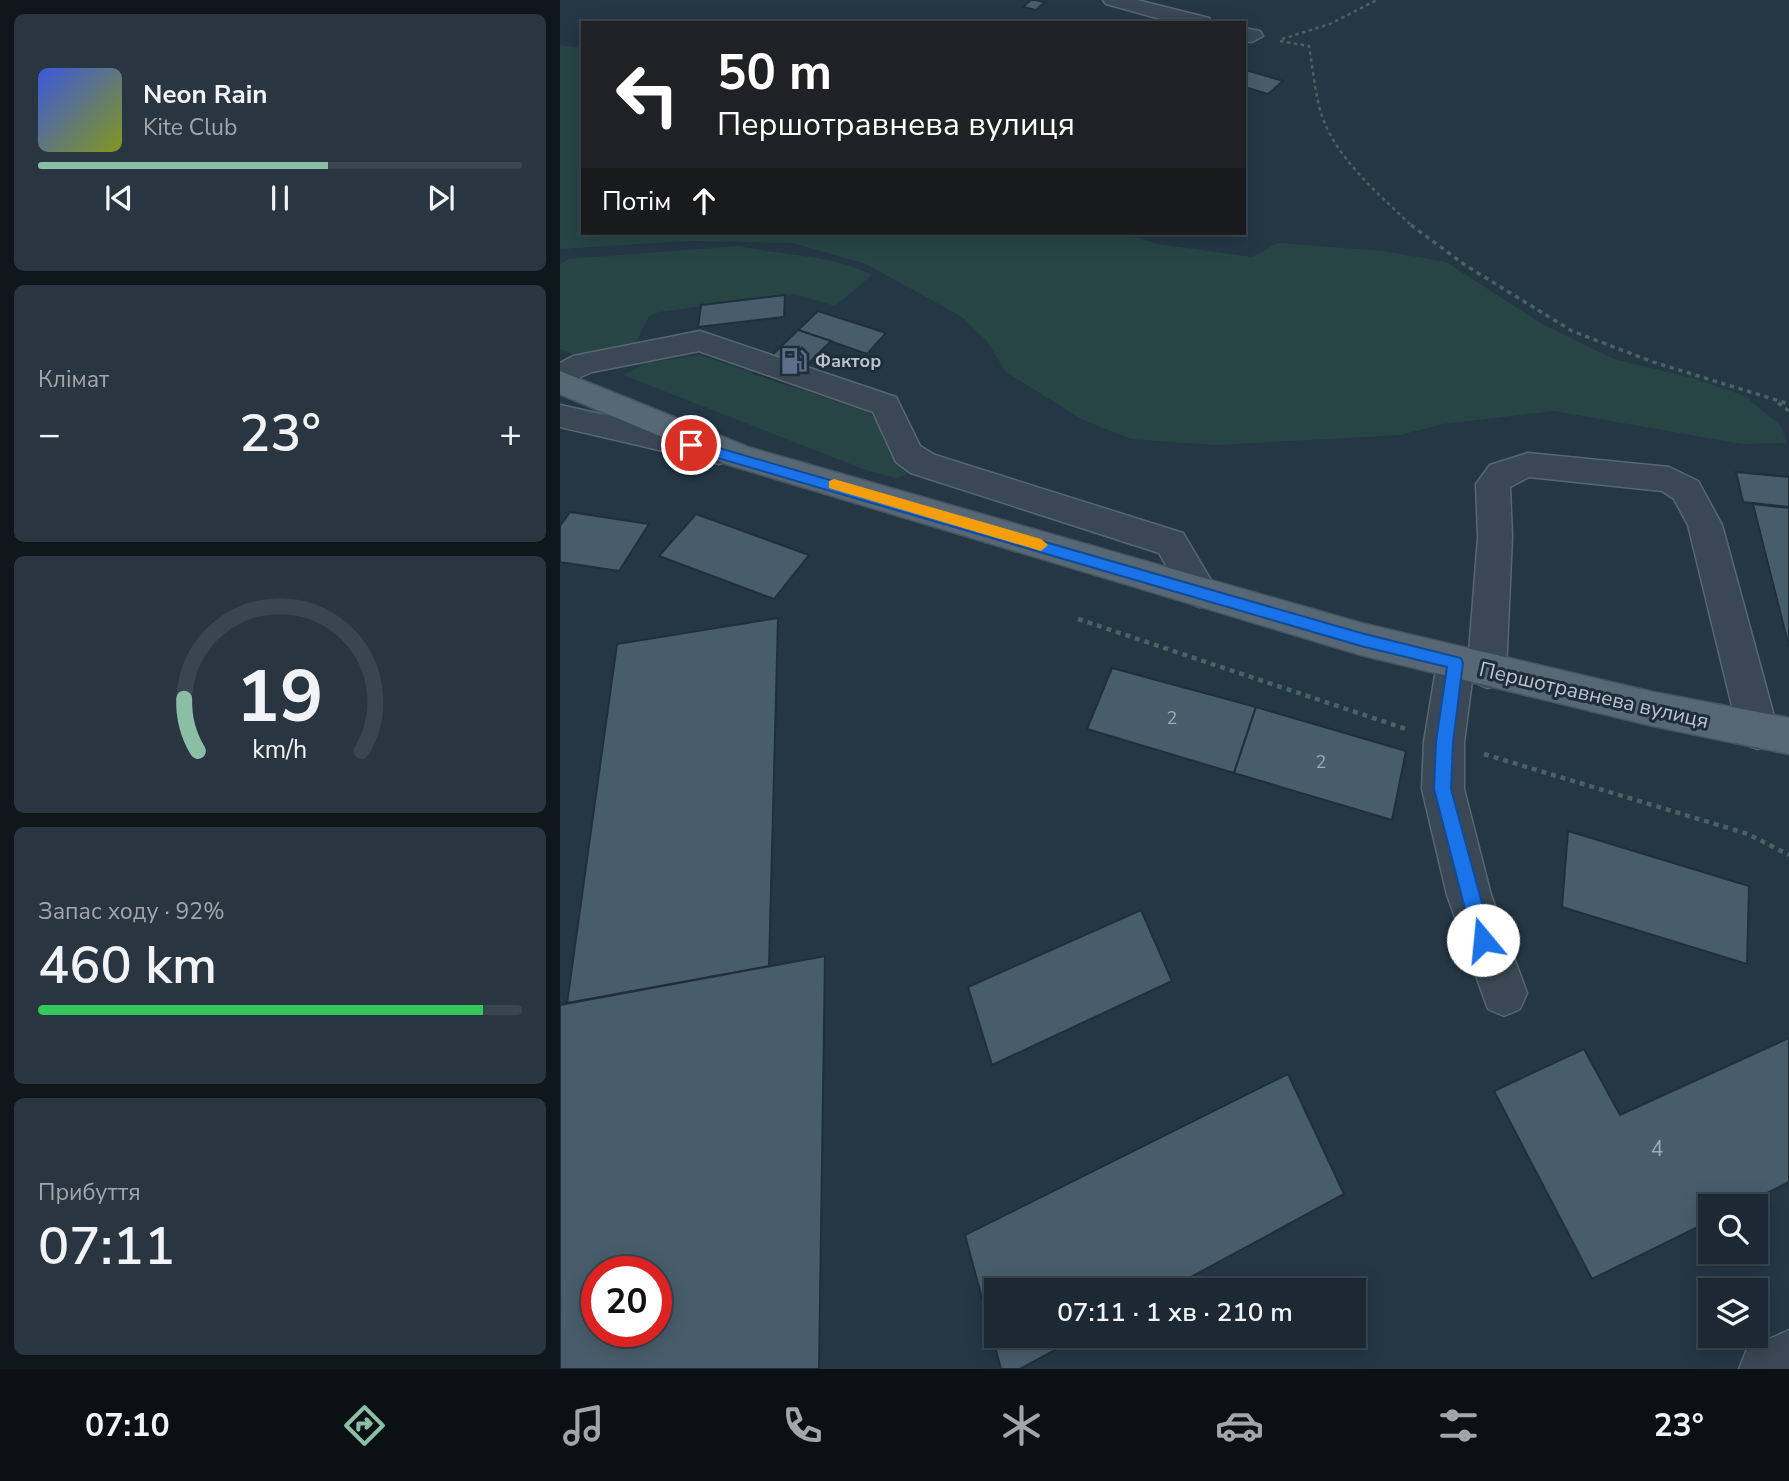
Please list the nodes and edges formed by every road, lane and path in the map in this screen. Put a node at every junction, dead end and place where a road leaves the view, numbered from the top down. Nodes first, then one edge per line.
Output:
1 (1113, 0) edge
2 (1377, 0) edge
3 (1192, 21) edge
4 (560, 376) edge
5 (560, 382) edge
6 (1775, 401) junction
7 (1789, 404) edge
8 (1789, 411) edge
9 (560, 416) edge
10 (738, 456) junction
11 (1200, 592) junction
12 (1471, 667) junction
13 (1774, 733) edge
14 (1504, 993) dead end
15 (1789, 1358) edge
16 (1767, 1369) edge

1 - 3 street
2 - 6 path
4 - 11 street
5 - 10 main road, Першотравнева вулиця
6 - 7 path
6 - 8 path
9 - 10 street
10 - 11 main road, Першотравнева вулиця
11 - 12 main road, Першотравнева вулиця
12 - 13 main road, Першотравнева вулиця
12 - 13 street
12 - 14 street
15 - 16 street

